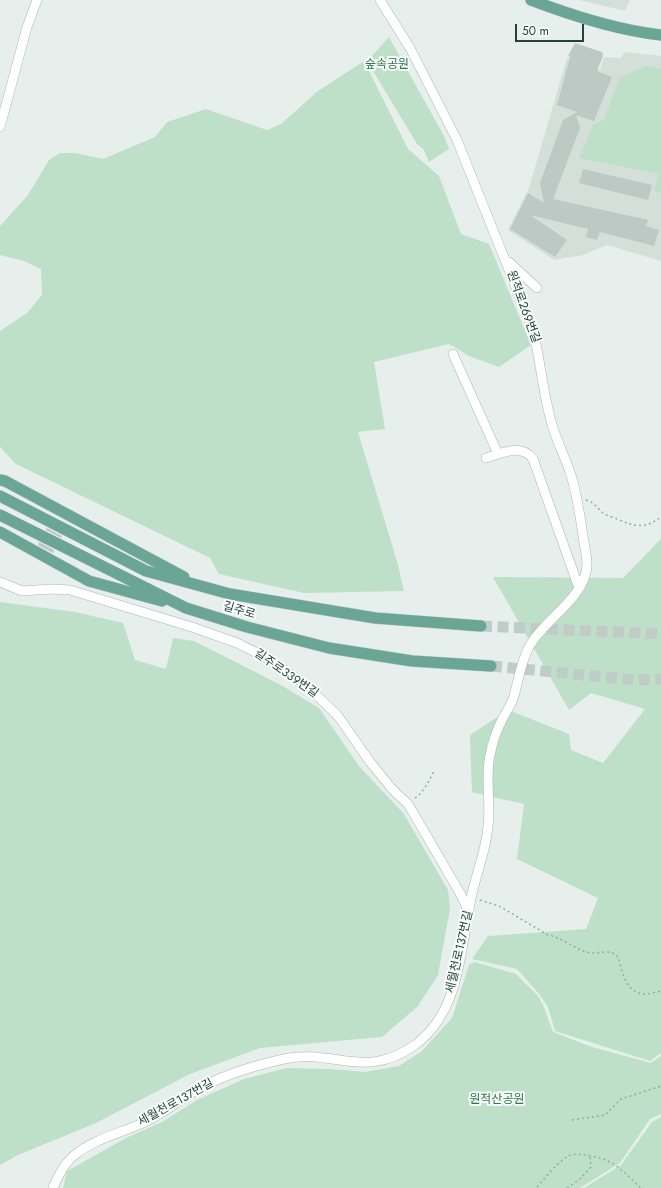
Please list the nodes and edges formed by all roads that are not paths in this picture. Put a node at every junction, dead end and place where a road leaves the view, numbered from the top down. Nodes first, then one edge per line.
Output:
1 (37, 0) edge
2 (380, 0) edge
3 (531, 0) edge
4 (661, 35) edge
5 (0, 127) edge
6 (505, 257) junction
7 (537, 288) dead end
8 (453, 354) dead end
9 (498, 454) junction
10 (486, 458) dead end
11 (0, 480) edge
12 (0, 496) edge
13 (0, 515) edge
14 (0, 532) edge
15 (0, 582) edge
16 (201, 586) junction
17 (579, 588) junction
18 (186, 608) junction
19 (481, 626) tunnel mouth
20 (532, 642) joint
21 (491, 666) tunnel mouth
22 (469, 912) junction
23 (53, 1188) edge

1 - 5 street
2 - 6 street, 원적로269번길
3 - 4 main road
6 - 7 street
6 - 17 street, 원적로269번길
8 - 9 street
9 - 10 street
9 - 17 street
11 - 16 main road
12 - 16 main road, 길주로
13 - 18 main road, 길주로
14 - 18 main road
15 - 22 street, 길주로339번길
16 - 19 main road, 길주로
17 - 20 street, 원적로269번길
18 - 21 main road, 길주로
20 - 22 street, 세월천로137번길
22 - 23 street, 세월천로137번길

